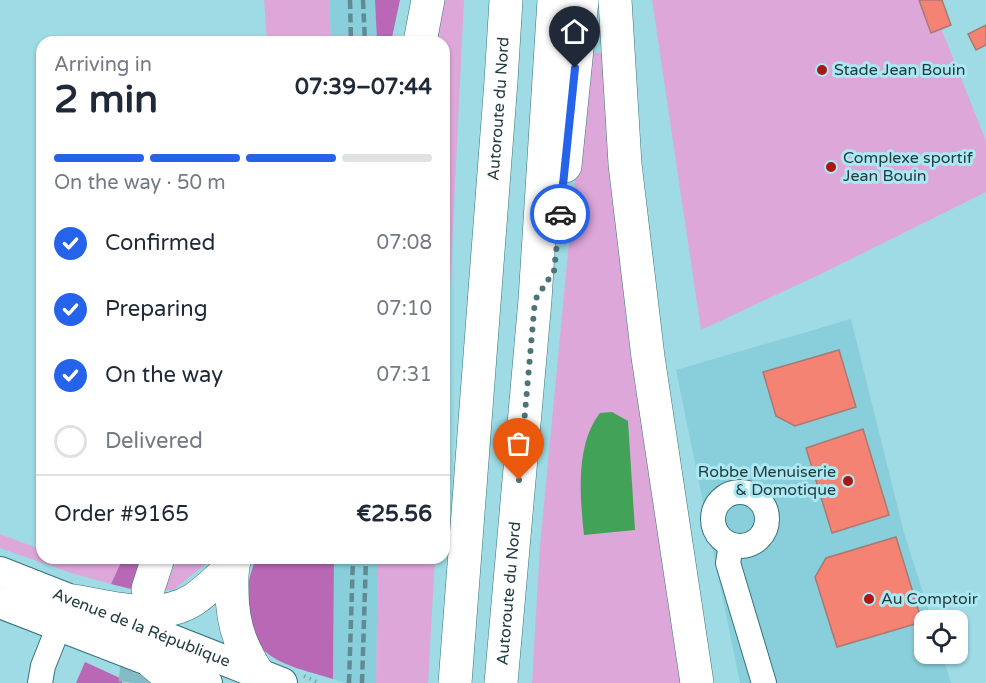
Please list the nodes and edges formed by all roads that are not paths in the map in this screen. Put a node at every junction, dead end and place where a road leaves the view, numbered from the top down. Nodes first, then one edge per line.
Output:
1 (428, 0) edge
2 (484, 0) edge
3 (506, 0) edge
4 (554, 0) edge
5 (582, 0) edge
6 (615, 0) edge
7 (421, 36) edge
8 (501, 81) junction
9 (535, 300) junction
10 (731, 545) dead end
11 (156, 564) edge
12 (231, 564) edge
13 (233, 564) edge
14 (0, 572) edge
15 (148, 590) dead end
16 (0, 603) edge
17 (66, 613) junction
18 (152, 662) junction
19 (268, 680) edge
20 (40, 683) edge
21 (177, 683) edge
22 (207, 683) edge
23 (455, 683) edge
24 (501, 683) edge
25 (697, 683) edge
26 (764, 683) edge

1 - 7 highway
2 - 8 highway
3 - 8 highway, Autoroute du Nord
4 - 9 highway, Autoroute du Nord
5 - 9 highway
6 - 25 highway
8 - 23 highway, Autoroute du Nord
9 - 24 highway, Autoroute du Nord
10 - 26 lane
11 - 15 highway
12 - 17 highway
13 - 19 highway
14 - 17 main road, Avenue de la République
16 - 17 main road, Avenue de la République
17 - 18 main road, Avenue de la République
17 - 19 main road, Avenue de la République
17 - 20 lane
18 - 21 highway
18 - 22 main road, Avenue de la République

